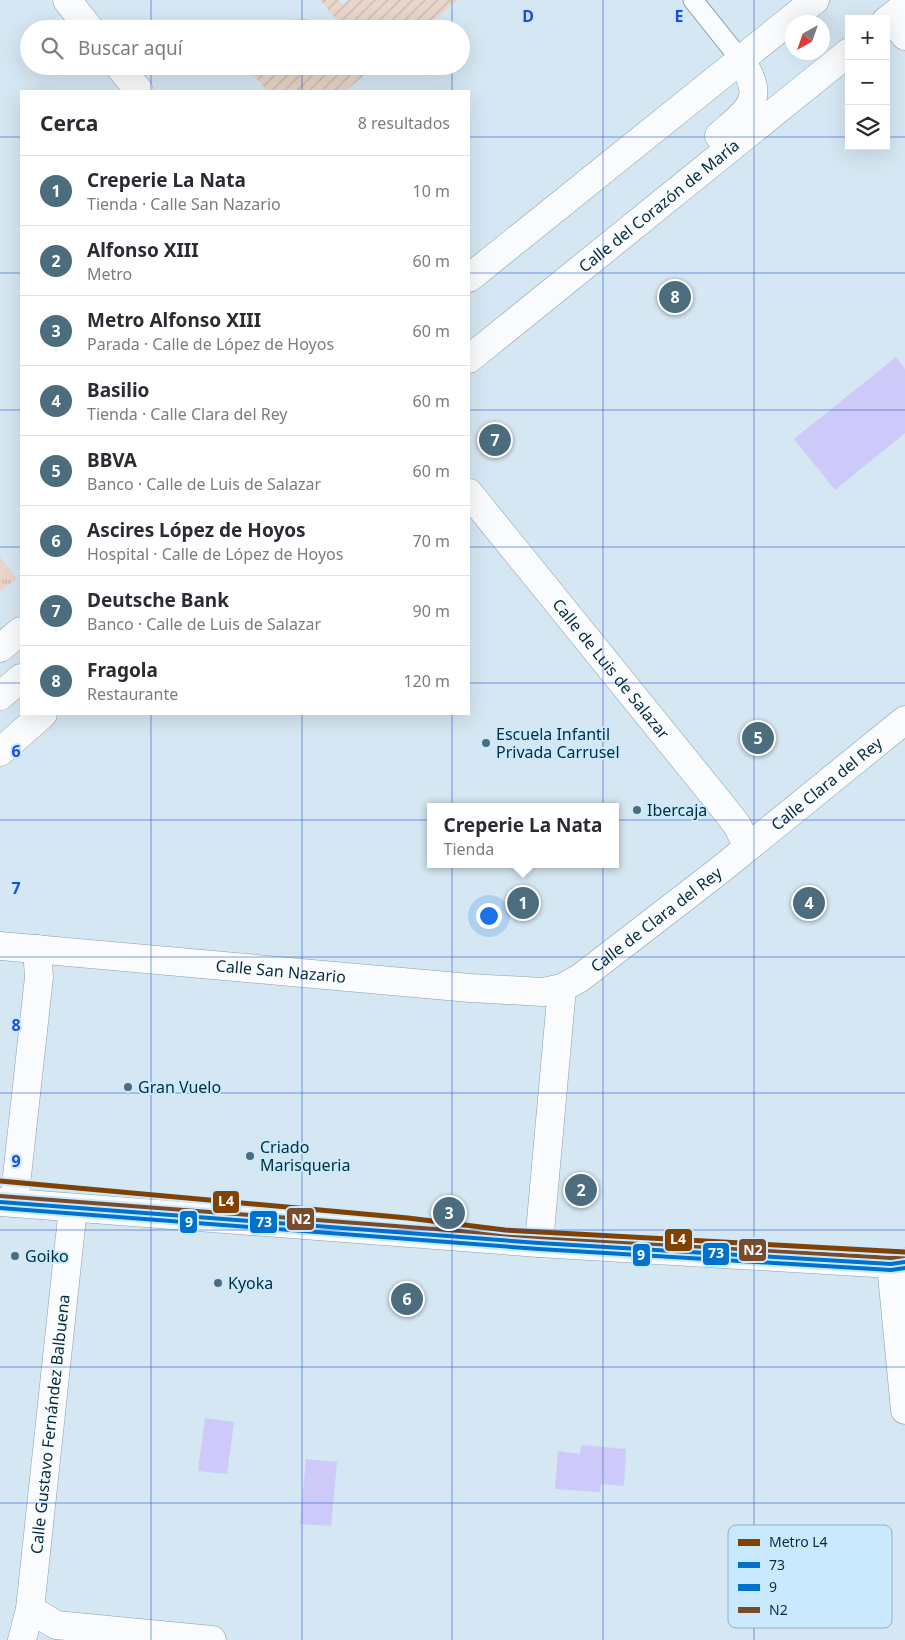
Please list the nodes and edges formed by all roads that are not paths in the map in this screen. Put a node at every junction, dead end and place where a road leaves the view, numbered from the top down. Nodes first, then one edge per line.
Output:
1 (67, 0) edge
2 (692, 0) edge
3 (816, 0) edge
4 (83, 20) edge
5 (845, 55) edge
6 (740, 59) junction
7 (127, 75) edge
8 (138, 90) edge
9 (640, 221) junction
10 (470, 277) edge
11 (470, 358) edge
12 (470, 494) edge
13 (20, 632) edge
14 (0, 648) edge
15 (20, 679) edge
16 (0, 696) edge
17 (42, 715) edge
18 (905, 720) edge
19 (0, 752) edge
20 (748, 847) junction
21 (0, 946) edge
22 (37, 949) junction
23 (562, 988) junction
24 (7, 1203) edge
25 (73, 1208) junction
26 (539, 1243) junction
27 (898, 1263) edge
28 (905, 1410) edge
29 (30, 1609) junction
30 (22, 1640) edge
31 (212, 1640) edge

1 - 4 street
2 - 6 lane
3 - 6 street
5 - 9 street, Calle del Corazón de María
6 - 9 street
6 - 10 street
7 - 8 street
9 - 11 street, Calle del Corazón de María
12 - 20 street, Calle de Luis de Salazar
13 - 14 street
15 - 16 street
17 - 19 street
18 - 20 street, Calle Clara del Rey
20 - 23 street, Calle de Clara del Rey
21 - 22 street, Calle San Nazario
22 - 23 street, Calle San Nazario
22 - 24 street
23 - 26 street
24 - 25 street
25 - 26 street
25 - 29 street, Calle Gustavo Fernández Balbuena
26 - 27 street
27 - 28 street
29 - 30 street, Calle Gustavo Fernández Balbuena
29 - 31 street

